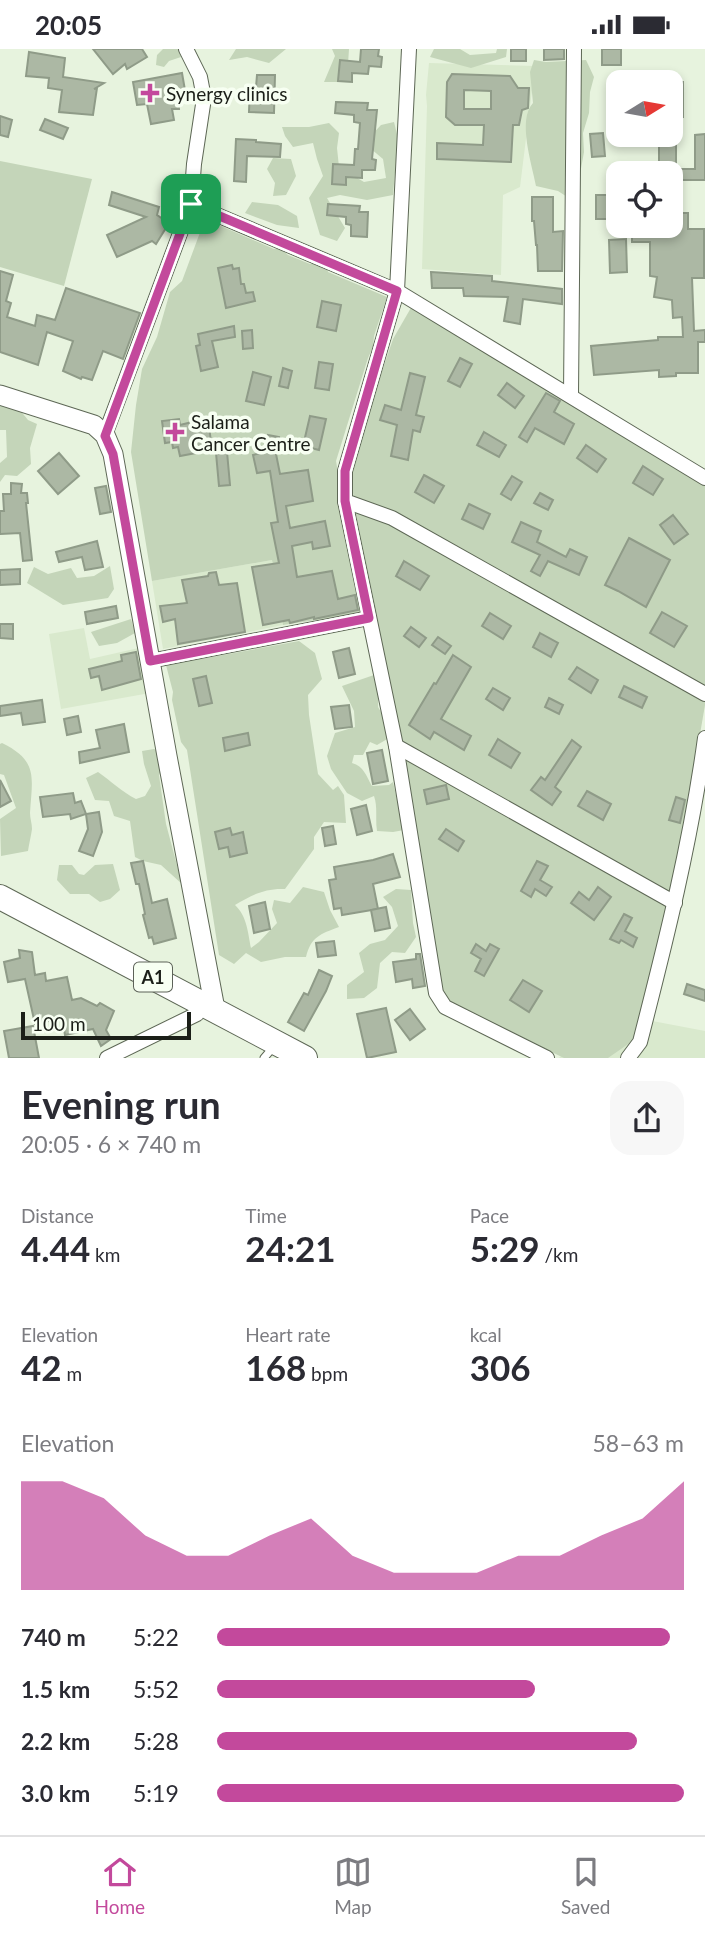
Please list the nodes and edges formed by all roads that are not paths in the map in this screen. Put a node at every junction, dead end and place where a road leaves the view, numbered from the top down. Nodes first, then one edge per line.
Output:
1 (186, 49) edge
2 (409, 49) edge
3 (574, 49) edge
4 (191, 204) junction
5 (397, 291) junction
6 (0, 395) edge
7 (571, 395) junction
8 (105, 436) junction
9 (705, 478) edge
10 (345, 501) junction
11 (369, 618) junction
12 (150, 661) junction
13 (705, 694) edge
14 (705, 738) edge
15 (396, 747) junction
16 (0, 897) edge
17 (675, 903) junction
18 (0, 909) edge
19 (206, 1011) junction
20 (272, 1056) edge
21 (107, 1058) edge
22 (304, 1058) edge
23 (547, 1058) edge
24 (628, 1058) edge

1 - 4 street
2 - 5 street
3 - 7 street
4 - 5 street
4 - 8 street
5 - 7 street
5 - 10 street
6 - 8 street
7 - 9 street
8 - 12 street
10 - 11 street
10 - 13 street
11 - 12 street
11 - 15 street
12 - 19 street
14 - 17 street
15 - 17 street
15 - 23 street
16 - 19 highway, A1
17 - 24 street
18 - 19 highway, A1
19 - 20 highway, A1
19 - 21 street
19 - 22 highway, A1

